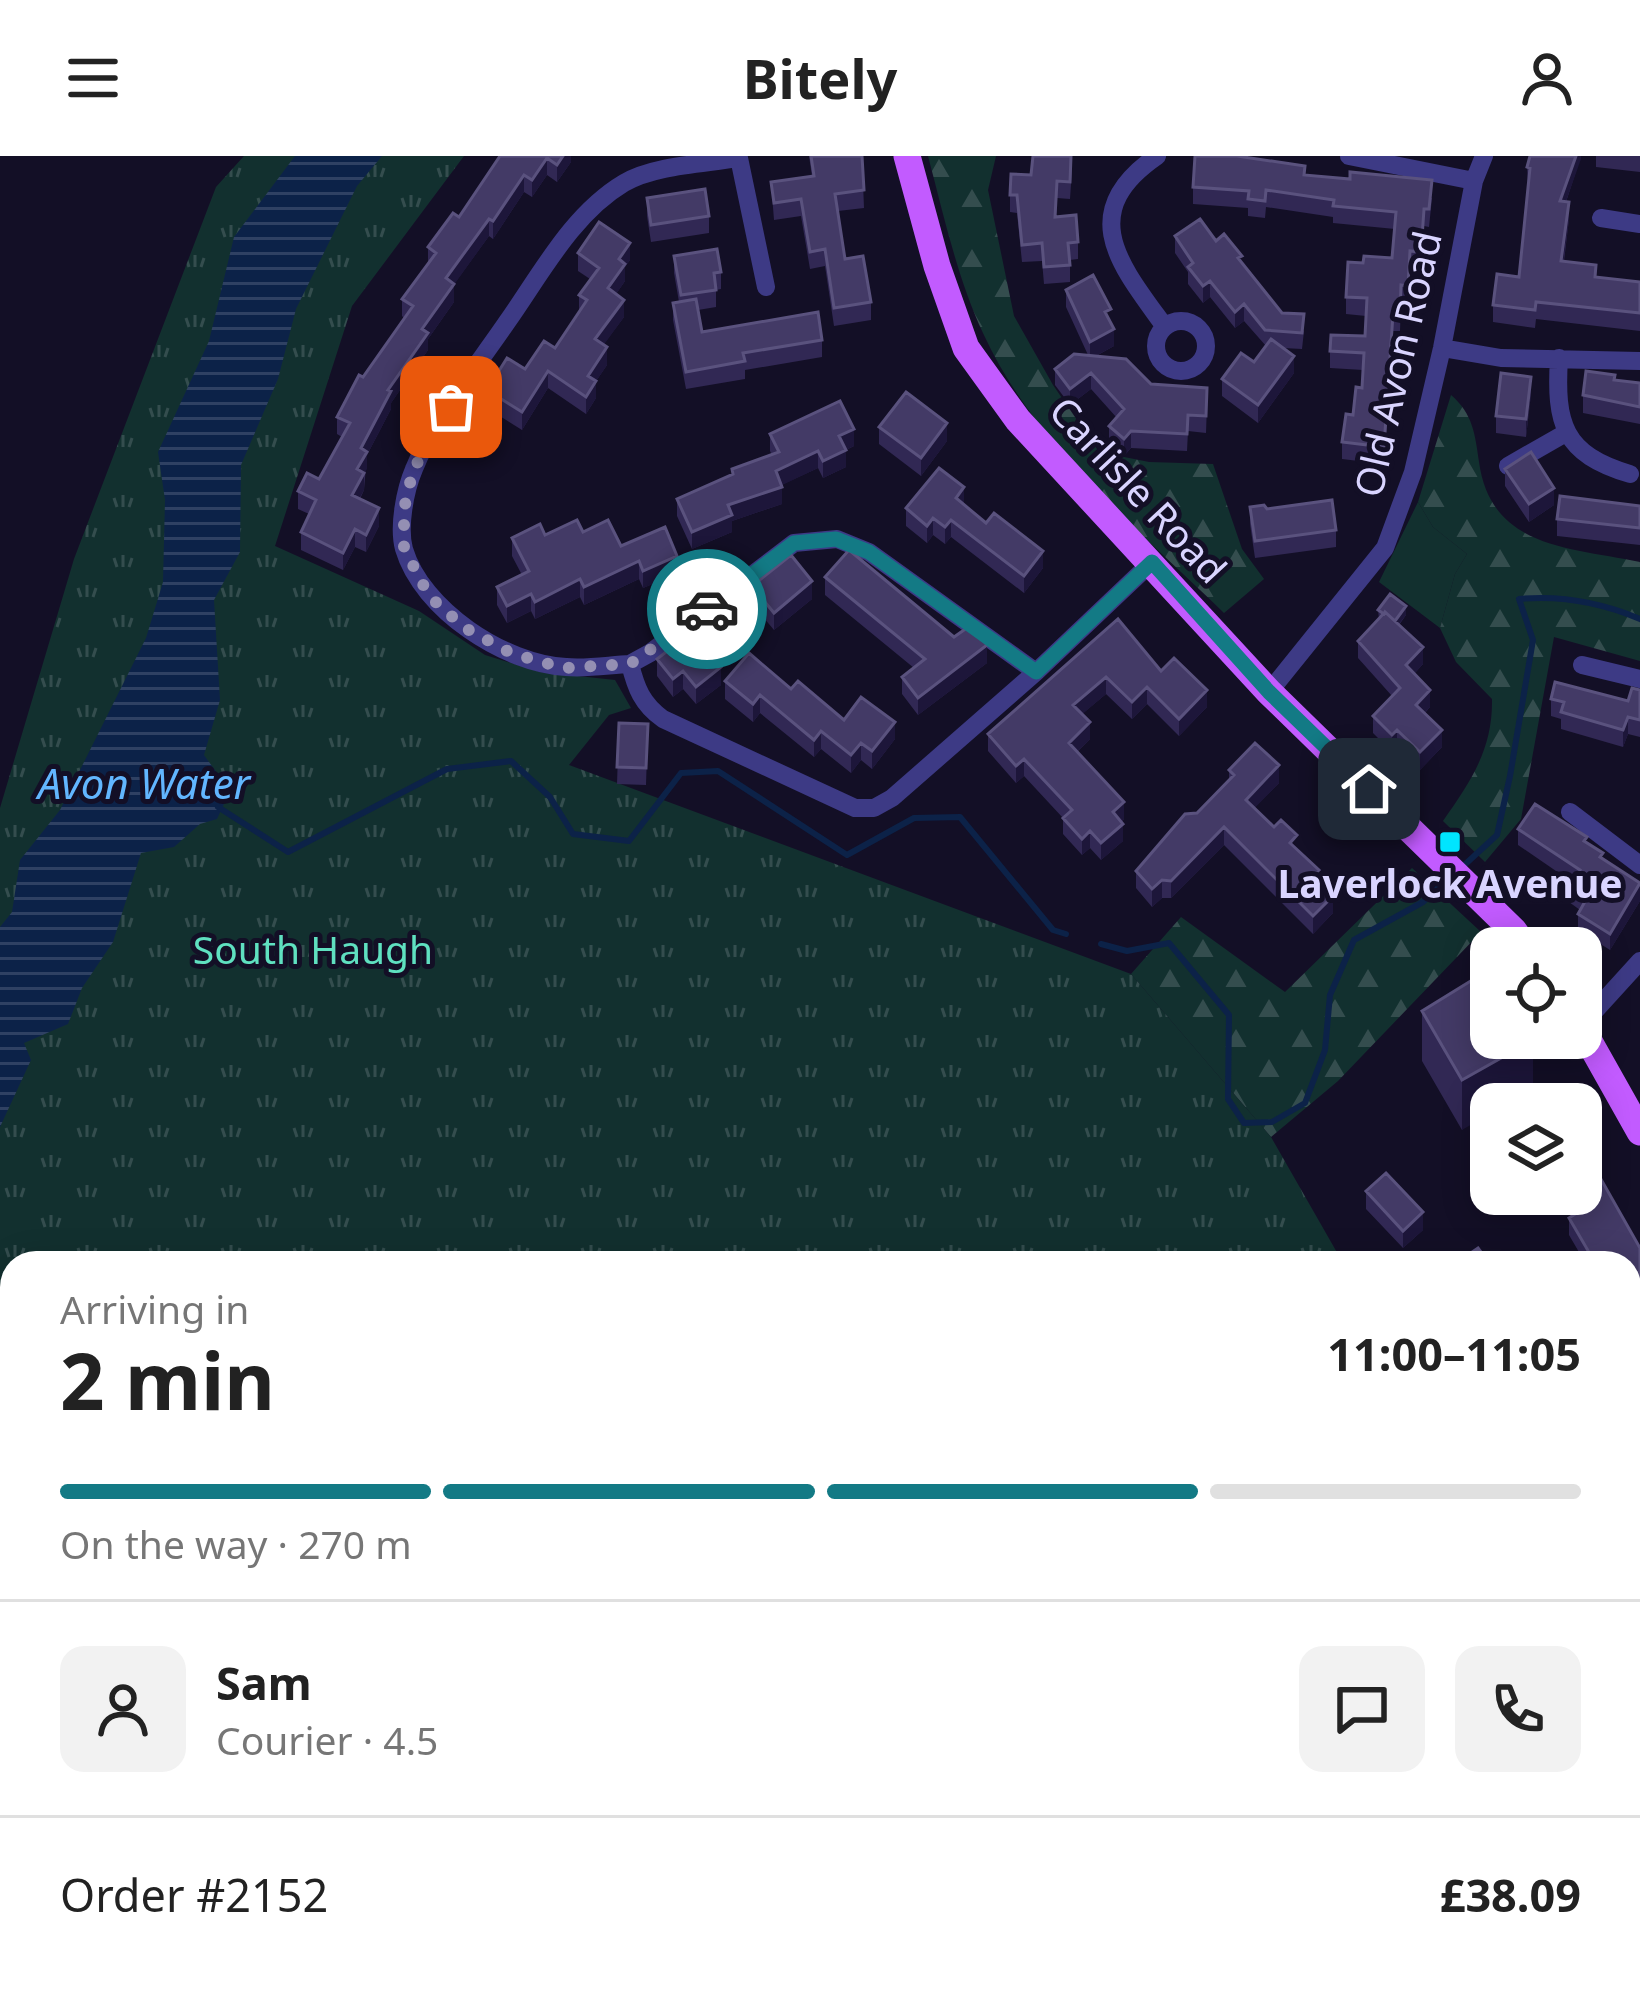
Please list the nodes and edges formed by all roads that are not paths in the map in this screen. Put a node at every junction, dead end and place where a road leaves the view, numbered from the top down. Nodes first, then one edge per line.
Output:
1 (907, 156) edge
2 (1157, 156) edge
3 (1349, 156) edge
4 (1484, 156) edge
5 (1474, 181) junction
6 (1601, 218) dead end
7 (1640, 224) edge
8 (766, 286) dead end
9 (1165, 327) dead end
10 (1442, 348) junction
11 (1559, 358) junction
12 (1640, 361) edge
13 (1564, 434) junction
14 (1508, 466) edge
15 (1630, 474) dead end
16 (1152, 562) junction
17 (630, 664) junction
18 (1582, 665) dead end
19 (1036, 672) junction
20 (1640, 679) edge
21 (1269, 692) junction
22 (1570, 812) dead end
23 (1640, 865) edge
24 (1507, 927) edge
25 (1640, 961) edge
26 (1602, 1003) edge
27 (1599, 1059) edge
28 (1640, 1132) edge

1 - 16 main road, Carlisle Road
2 - 9 street
3 - 5 street
4 - 5 street, Old Avon Road
5 - 10 street, Old Avon Road
6 - 7 street
8 - 17 street
10 - 11 street
10 - 21 street, Old Avon Road
11 - 12 street
11 - 13 street
13 - 14 street
13 - 15 street
16 - 19 street
16 - 21 main road, Carlisle Road
17 - 19 street
17 - 19 street
18 - 20 street
21 - 24 main road, Carlisle Road
22 - 23 street
25 - 26 street
27 - 28 main road

